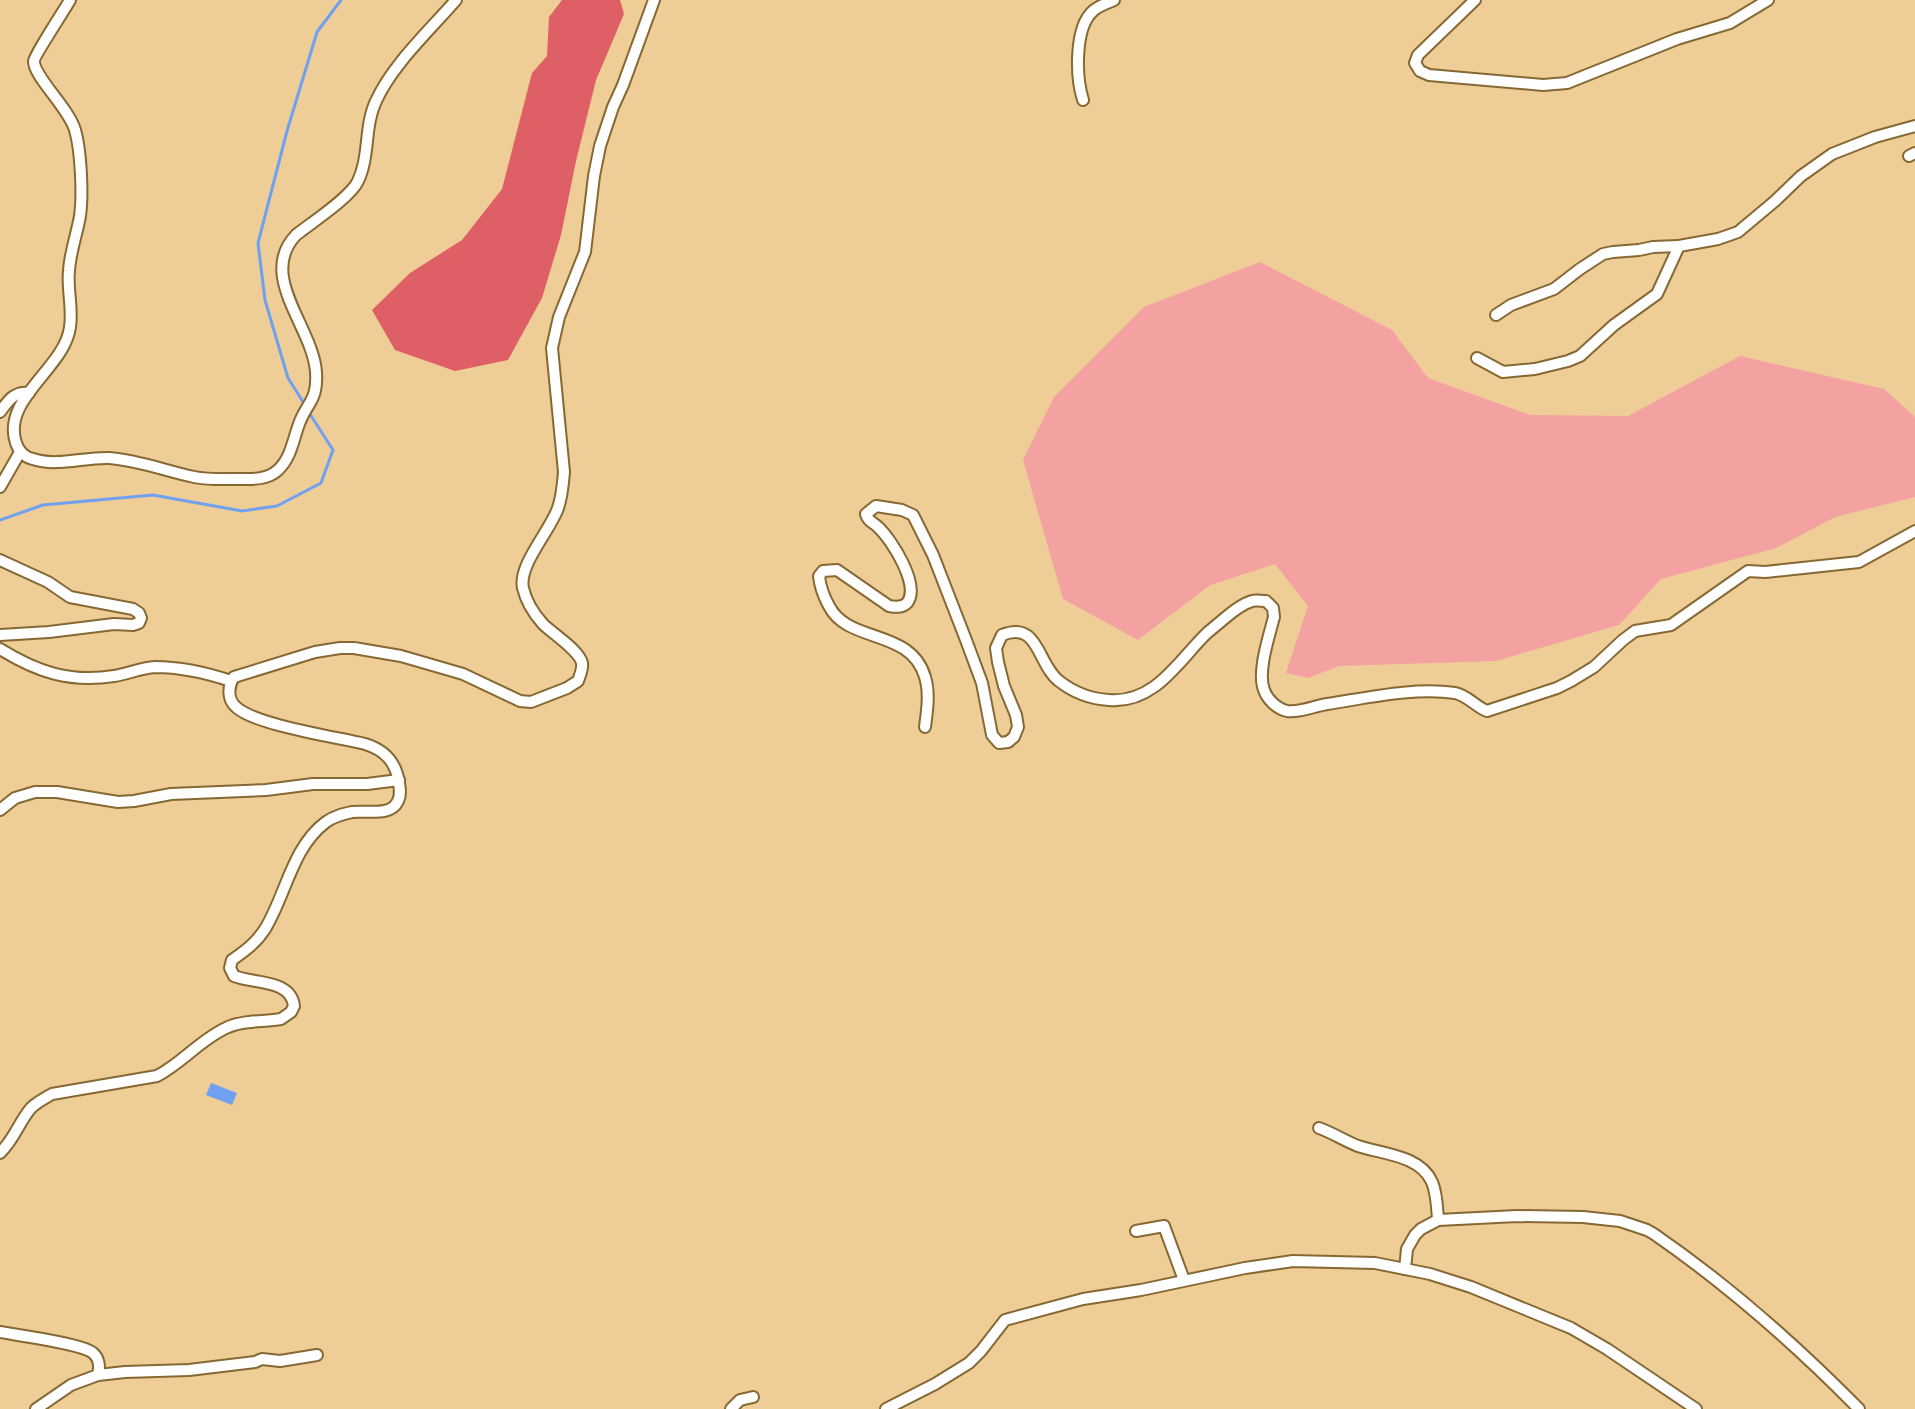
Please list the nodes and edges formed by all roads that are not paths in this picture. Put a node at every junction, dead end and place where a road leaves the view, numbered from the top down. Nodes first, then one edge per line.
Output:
1 (70, 0) edge
2 (456, 0) edge
3 (654, 0) edge
4 (1114, 0) edge
5 (1475, 0) edge
6 (1768, 0) edge
7 (1083, 100) dead end
8 (1915, 126) edge
9 (1679, 246) junction
10 (1496, 315) dead end
11 (1477, 358) dead end
12 (29, 393) junction
13 (0, 412) edge
14 (20, 452) junction
15 (0, 487) edge
16 (1915, 531) edge
17 (0, 560) edge
18 (0, 635) edge
19 (0, 649) edge
20 (231, 681) junction
21 (924, 727) dead end
22 (399, 780) junction
23 (0, 810) edge
24 (1319, 1128) dead end
25 (0, 1153) edge
26 (1438, 1220) junction
27 (1136, 1231) dead end
28 (1405, 1269) junction
29 (1184, 1280) junction
30 (0, 1332) edge
31 (317, 1355) dead end
32 (98, 1375) junction
33 (753, 1397) dead end
34 (36, 1409) edge
35 (731, 1409) edge
36 (886, 1409) edge
37 (1696, 1409) edge
38 (1859, 1409) edge

1 - 12 street
2 - 14 street
3 - 20 street
4 - 7 street
5 - 6 street
8 - 9 street
9 - 10 street
9 - 11 street
12 - 13 street
12 - 14 street
14 - 15 street
16 - 21 street
17 - 18 street
19 - 20 street
20 - 22 street
22 - 23 street
22 - 25 street
24 - 26 street
26 - 28 street
26 - 38 street
27 - 29 street
28 - 29 street
28 - 37 street
29 - 36 street
30 - 32 street
31 - 32 street
32 - 34 street
33 - 35 street

